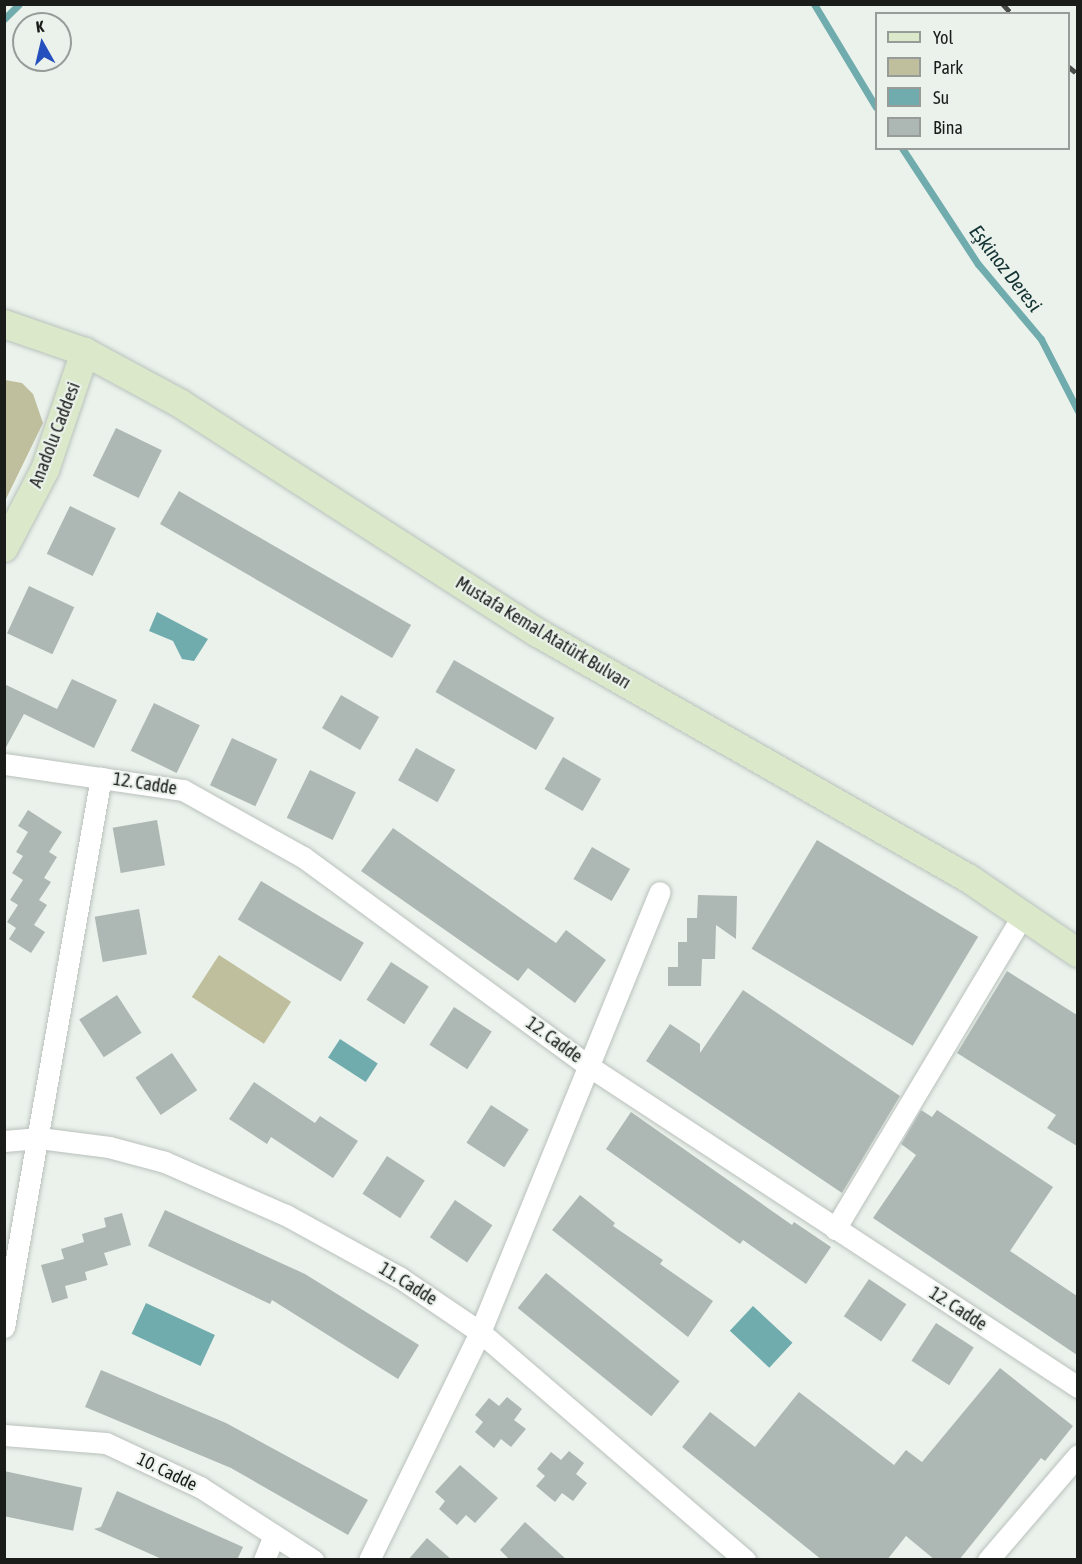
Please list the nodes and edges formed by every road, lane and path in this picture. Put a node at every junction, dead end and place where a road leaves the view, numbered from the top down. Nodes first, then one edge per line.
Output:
1 (4, 324) edge
2 (85, 352) junction
3 (4, 548) edge
4 (4, 764) edge
5 (101, 777) junction
6 (660, 892) dead end
7 (1023, 915) junction
8 (1077, 953) edge
9 (590, 1067) junction
10 (39, 1138) junction
11 (4, 1141) edge
12 (835, 1229) junction
13 (13, 1239) edge
14 (4, 1327) edge
15 (480, 1332) junction
16 (1077, 1387) edge
17 (4, 1435) edge
18 (1077, 1455) edge
19 (274, 1535) junction
20 (264, 1560) edge
21 (313, 1560) edge
22 (369, 1560) edge
23 (745, 1560) edge
24 (988, 1560) edge

1 - 2 street, Mustafa Kemal Atatürk Bulvarı
2 - 3 street, Anadolu Caddesi
2 - 7 street, Mustafa Kemal Atatürk Bulvarı
4 - 5 street, 12. Cadde
5 - 9 street, 12. Cadde
5 - 10 street
6 - 9 street
7 - 8 street, Mustafa Kemal Atatürk Bulvarı
7 - 12 street
9 - 12 street, 12. Cadde
9 - 15 street
10 - 11 street, 11. Cadde
10 - 13 street
10 - 15 street, 11. Cadde
12 - 16 street, 12. Cadde
13 - 14 street
15 - 22 street
15 - 23 street, 11. Cadde
17 - 19 street, 10. Cadde
18 - 24 street
19 - 20 street
19 - 21 street, 10. Cadde

